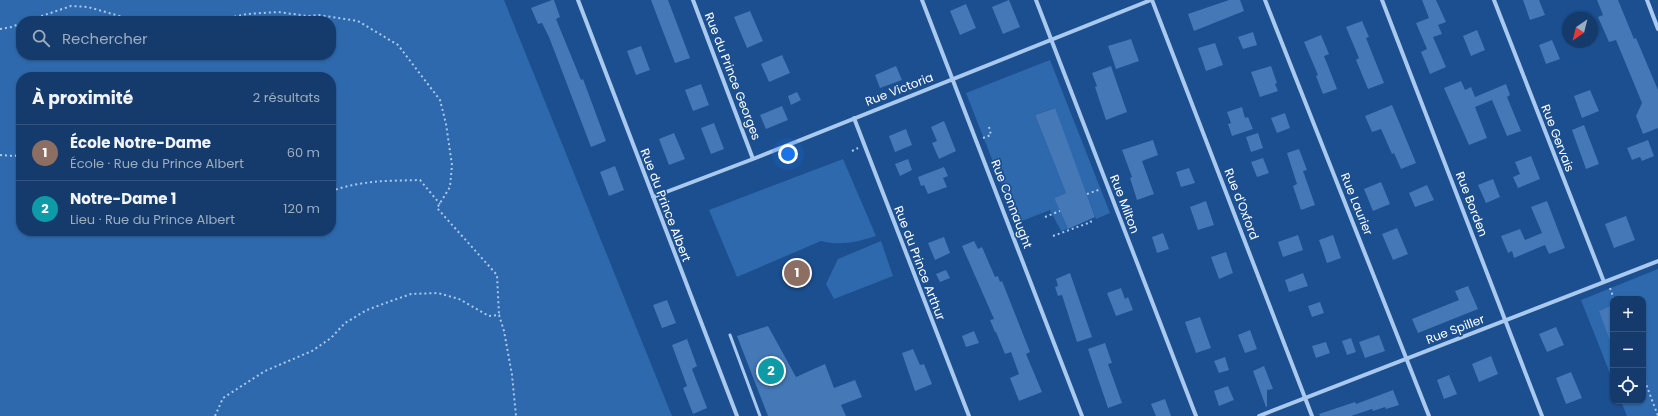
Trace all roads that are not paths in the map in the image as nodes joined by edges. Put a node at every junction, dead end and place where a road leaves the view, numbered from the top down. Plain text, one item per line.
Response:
1 (578, 0) edge
2 (693, 0) edge
3 (922, 0) edge
4 (1036, 0) edge
5 (1152, 0) edge
6 (1265, 0) edge
7 (1382, 0) edge
8 (1494, 0) edge
9 (1647, 0) edge
10 (1658, 29) edge
11 (1052, 40) junction
12 (953, 79) junction
13 (854, 118) junction
14 (753, 159) junction
15 (653, 197) junction
16 (1658, 261) edge
17 (1606, 282) junction
18 (1505, 320) junction
19 (730, 335) dead end
20 (1406, 358) junction
21 (1306, 398) junction
22 (737, 416) edge
23 (760, 416) edge
24 (968, 416) edge
25 (1082, 416) edge
26 (1196, 416) edge
27 (1259, 416) edge
28 (1312, 416) edge
29 (1429, 416) edge
30 (1542, 416) edge

1 - 15 street, Rue du Prince Albert
2 - 14 street, Rue du Prince Georges
3 - 12 street, Rue Connaught
4 - 11 street, Rue Milton
5 - 11 street, Rue Victoria
5 - 21 street, Rue d'Oxford
6 - 20 street, Rue Laurier
7 - 18 street, Rue Borden
8 - 17 street, Rue Gervais
9 - 10 street
11 - 12 street, Rue Victoria
11 - 26 street, Rue Milton
12 - 13 street, Rue Victoria
12 - 25 street, Rue Connaught
13 - 14 street, Rue Victoria
13 - 24 street, Rue du Prince Arthur
14 - 15 street, Rue Victoria
15 - 22 street, Rue du Prince Albert
16 - 17 street, Rue Spiller
17 - 18 street, Rue Spiller
18 - 20 street, Rue Spiller
18 - 30 street, Rue Borden
19 - 23 lane
20 - 21 street, Rue Spiller
20 - 29 street, Rue Laurier
21 - 27 street, Rue Spiller
21 - 28 street, Rue d'Oxford

